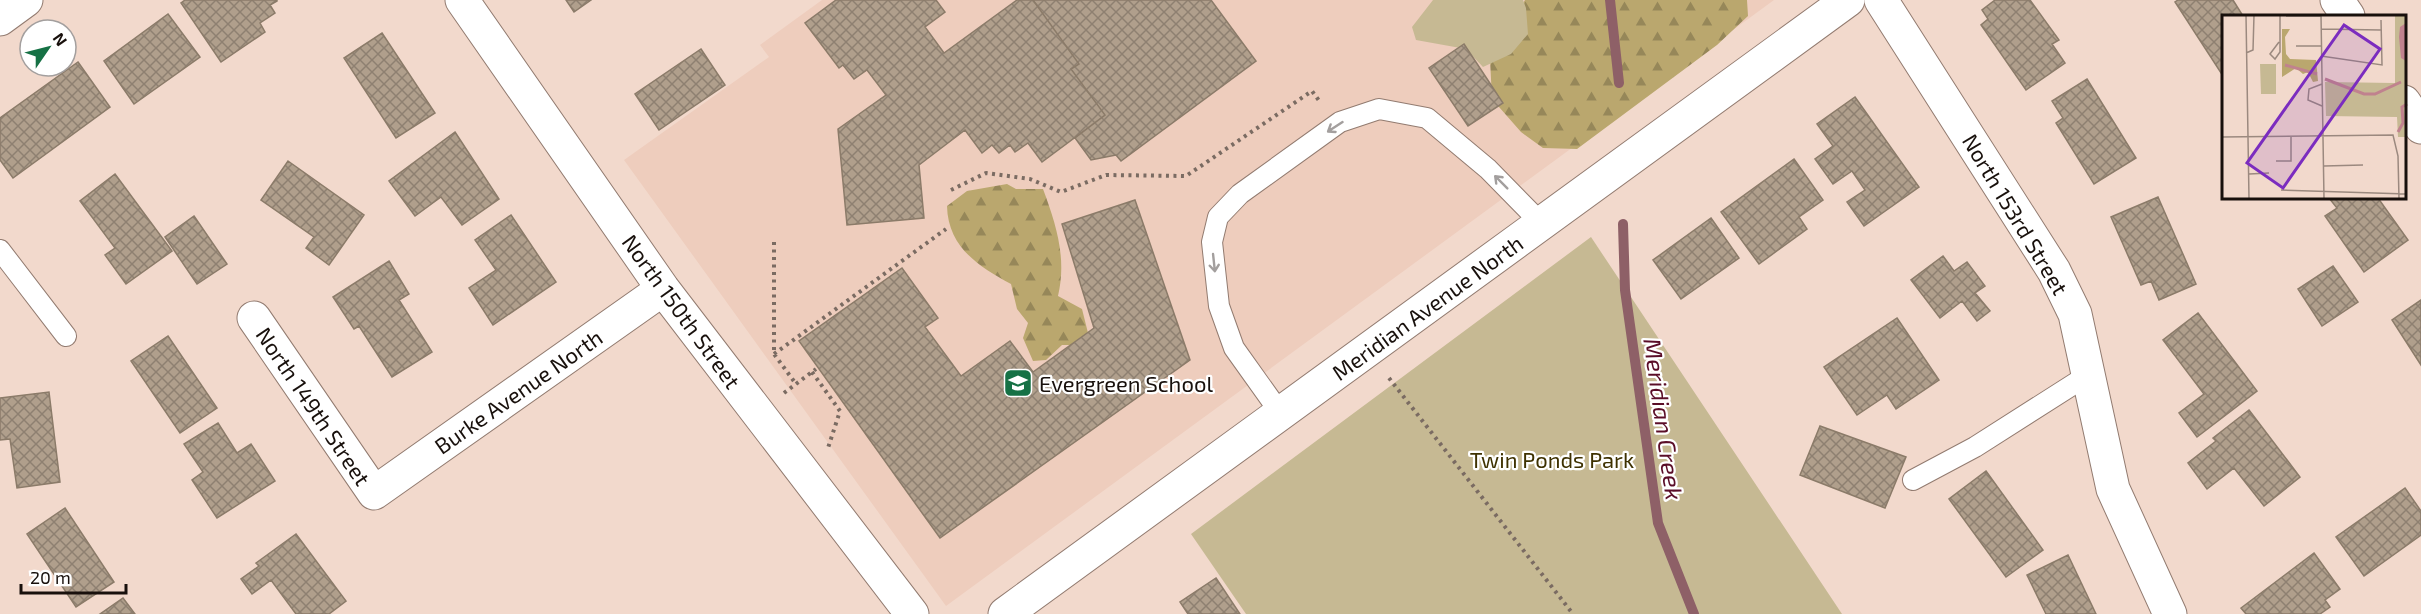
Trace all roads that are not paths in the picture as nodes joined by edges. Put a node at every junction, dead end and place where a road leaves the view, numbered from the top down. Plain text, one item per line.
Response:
1 (26, 0) edge
2 (462, 0) edge
3 (1848, 0) edge
4 (1881, 0) edge
5 (2337, 0) edge
6 (2347, 15) edge
7 (0, 19) edge
8 (1542, 224) junction
9 (0, 250) edge
10 (663, 288) junction
11 (254, 318) dead end
12 (66, 336) dead end
13 (2088, 375) junction
14 (1281, 414) junction
15 (1913, 480) dead end
16 (374, 493) joint
17 (912, 614) edge
18 (1005, 614) edge
19 (2170, 614) edge

1 - 7 street
2 - 10 street, North 150th Street
3 - 8 street, Meridian Avenue North
4 - 13 street, North 153rd Street
5 - 6 street
8 - 14 street, Meridian Avenue North
8 -> 14 lane
9 - 12 lane
10 - 16 street, Burke Avenue North
10 - 17 street, North 150th Street
11 - 16 street, North 149th Street
13 - 15 lane
13 - 19 street, North 153rd Street
14 - 18 street, Meridian Avenue North

